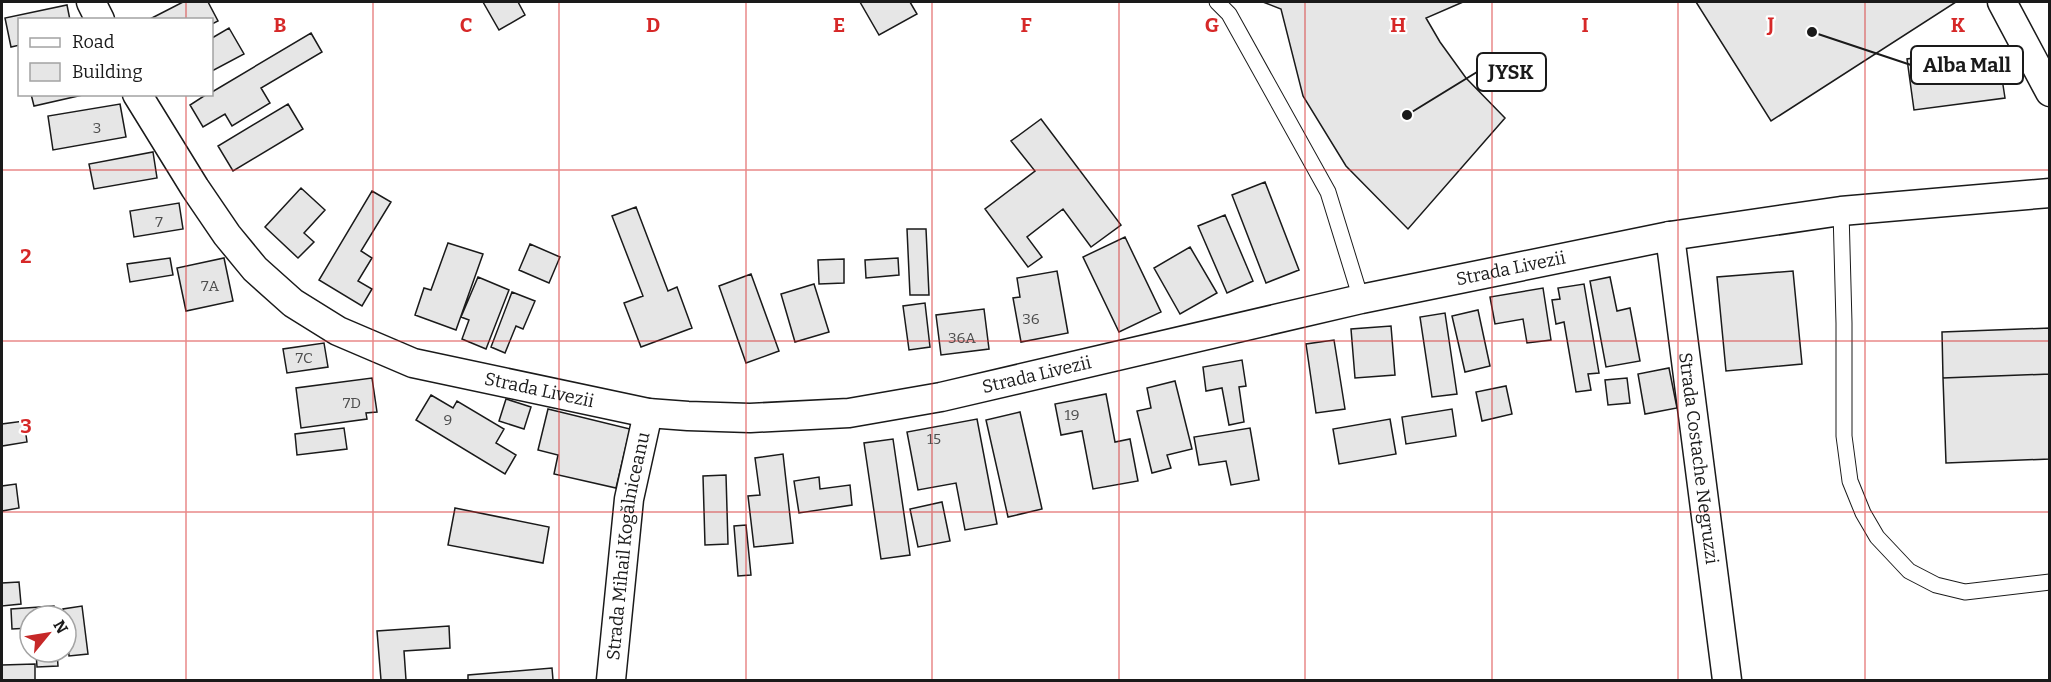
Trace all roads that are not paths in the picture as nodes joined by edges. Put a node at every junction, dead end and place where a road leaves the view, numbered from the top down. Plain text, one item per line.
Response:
1 (91, 2) edge
2 (1217, 2) edge
3 (2002, 2) edge
4 (99, 18) edge
5 (2049, 92) edge
6 (138, 96) edge
7 (2049, 194) edge
8 (1841, 211) junction
9 (1670, 236) junction
10 (1361, 298) junction
11 (648, 413) junction
12 (2049, 582) edge
13 (611, 681) edge
14 (1727, 681) edge

1 - 4 street
2 - 10 lane
3 - 5 street
6 - 11 street, Strada Livezii
7 - 8 street, Strada Livezii
8 - 9 street, Strada Livezii
8 - 12 lane
9 - 10 street, Strada Livezii
9 - 14 street, Strada Costache Negruzzi
10 - 11 street, Strada Livezii
11 - 13 street, Strada Mihail Kogălniceanu

